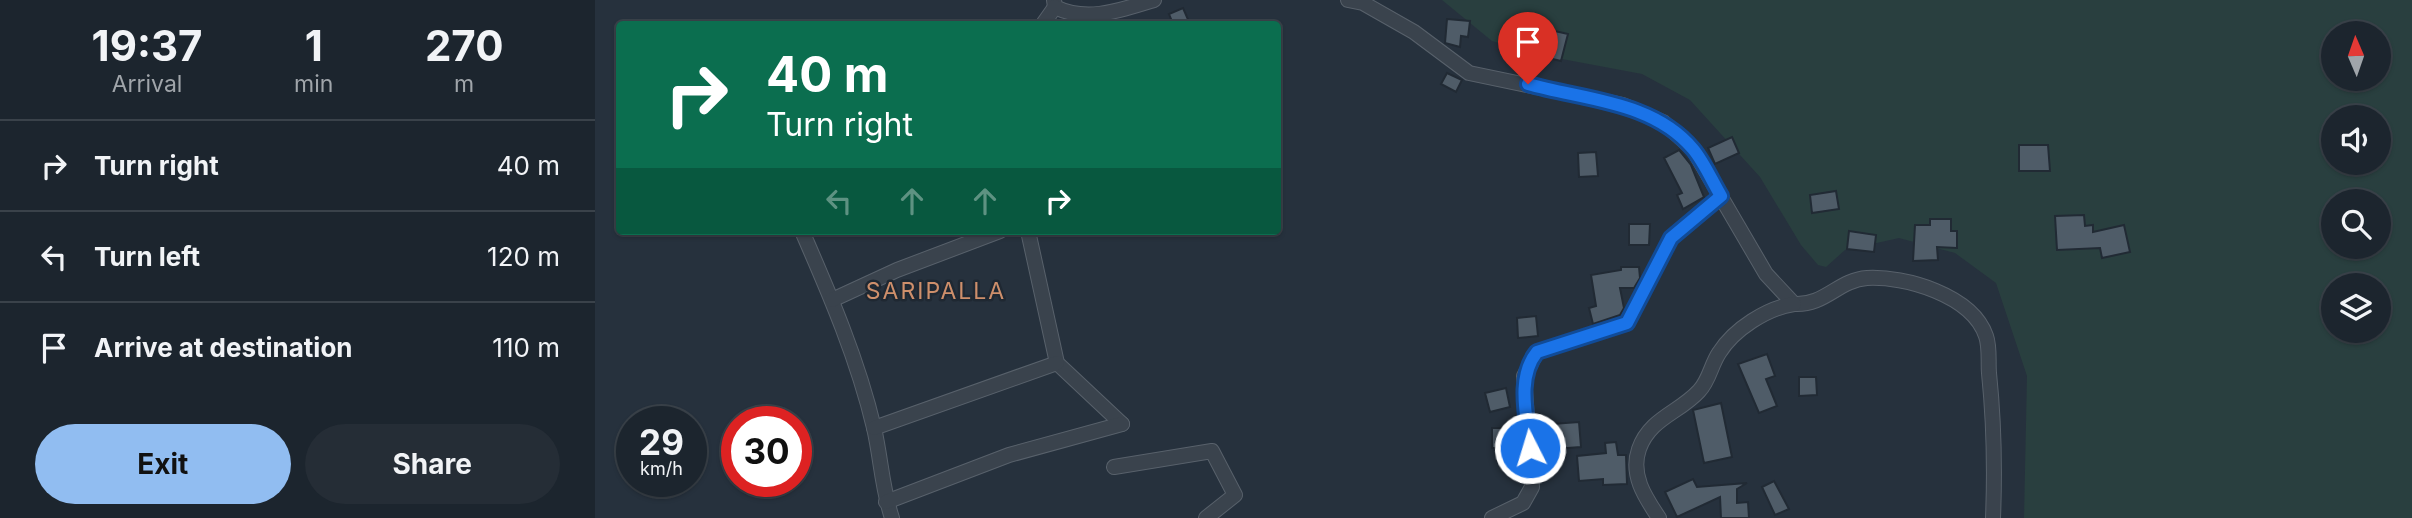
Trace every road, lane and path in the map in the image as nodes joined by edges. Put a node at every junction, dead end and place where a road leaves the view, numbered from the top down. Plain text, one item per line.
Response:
1 (1154, 0) edge
2 (1347, 0) edge
3 (1055, 3) edge
4 (1045, 21) edge
5 (1721, 196) junction
6 (804, 235) edge
7 (989, 235) edge
8 (1029, 235) edge
9 (832, 300) junction
10 (1794, 304) junction
11 (1057, 363) junction
12 (874, 428) junction
13 (1114, 467) dead end
14 (887, 502) junction
15 (892, 518) edge
16 (1206, 518) edge
17 (1492, 518) edge
18 (1659, 518) edge
19 (1993, 518) edge

1 - 3 street
2 - 5 street
3 - 4 street
5 - 10 street
5 - 17 street
6 - 9 street
7 - 9 street
8 - 11 street
9 - 12 street
10 - 18 street
10 - 19 street
11 - 12 street
11 - 14 street
12 - 14 street
13 - 16 street
14 - 15 street

